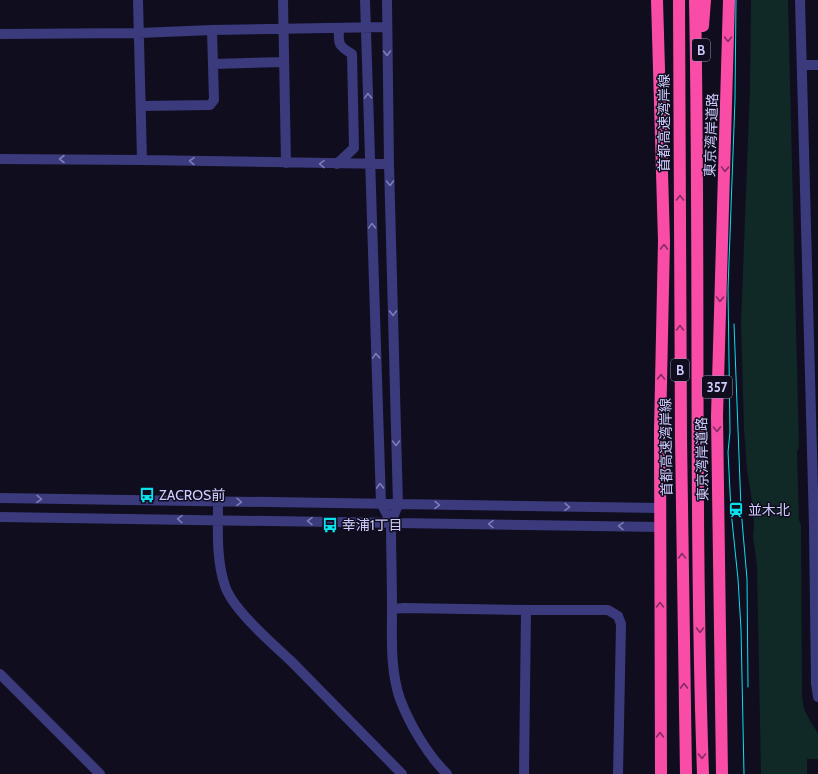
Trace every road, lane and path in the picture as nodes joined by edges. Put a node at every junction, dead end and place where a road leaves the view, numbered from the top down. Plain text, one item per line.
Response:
1 (138, 0) edge
2 (283, 0) edge
3 (365, 0) edge
4 (387, 0) edge
5 (657, 0) edge
6 (679, 0) edge
7 (695, 0) edge
8 (705, 0) edge
9 (729, 0) edge
10 (800, 0) edge
11 (387, 27) junction
12 (366, 28) junction
13 (284, 29) junction
14 (338, 29) junction
15 (212, 30) junction
16 (139, 33) junction
17 (0, 34) edge
18 (284, 62) junction
19 (213, 64) junction
20 (802, 65) junction
21 (818, 65) edge
22 (697, 101) junction
23 (141, 106) junction
24 (0, 159) edge
25 (142, 160) junction
26 (286, 164) junction
27 (337, 164) junction
28 (389, 164) junction
29 (370, 165) junction
30 (0, 498) edge
31 (218, 502) junction
32 (381, 503) junction
33 (398, 504) junction
34 (660, 508) junction
35 (0, 517) edge
36 (816, 518) edge
37 (218, 520) junction
38 (391, 522) junction
39 (660, 527) junction
40 (392, 610) junction
41 (526, 610) junction
42 (0, 674) edge
43 (818, 697) edge
44 (100, 774) edge
45 (402, 774) edge
46 (446, 774) edge
47 (524, 774) edge
48 (618, 774) edge
49 (661, 774) edge
50 (686, 774) edge
51 (703, 774) edge
52 (722, 774) edge

1 - 16 street
2 - 13 street
3 - 12 street
4 - 11 street
34 -> 5 highway
50 -> 6 highway, 首都高速湾岸線 / B
7 - 22 highway
8 - 22 highway, B
9 -> 52 highway, 東京湾岸道路 / 357
10 - 20 street
11 - 12 street
11 -> 28 street
12 - 14 street
29 -> 12 street
13 - 14 street
13 - 15 street
13 - 18 street
14 - 27 street
15 - 16 street
15 - 19 street
16 - 17 street
16 - 23 street
18 - 19 street
18 - 26 street
19 - 23 street
20 - 21 street
20 - 36 street
22 -> 51 highway, B
23 - 25 street
25 -> 24 street
26 -> 25 street
27 -> 26 street
27 - 29 street
28 - 29 street
28 -> 33 street
32 -> 29 street
30 -> 31 street
31 -> 32 street
31 - 37 street
32 - 33 street
32 - 38 street
33 -> 34 street
33 - 38 street
34 - 39 highway
37 -> 35 street
36 - 43 street
38 -> 37 street
37 - 45 street
39 -> 38 street
38 - 40 street
49 -> 39 highway
40 - 41 street
40 - 46 street
41 - 47 street
41 - 48 street
42 - 44 street

